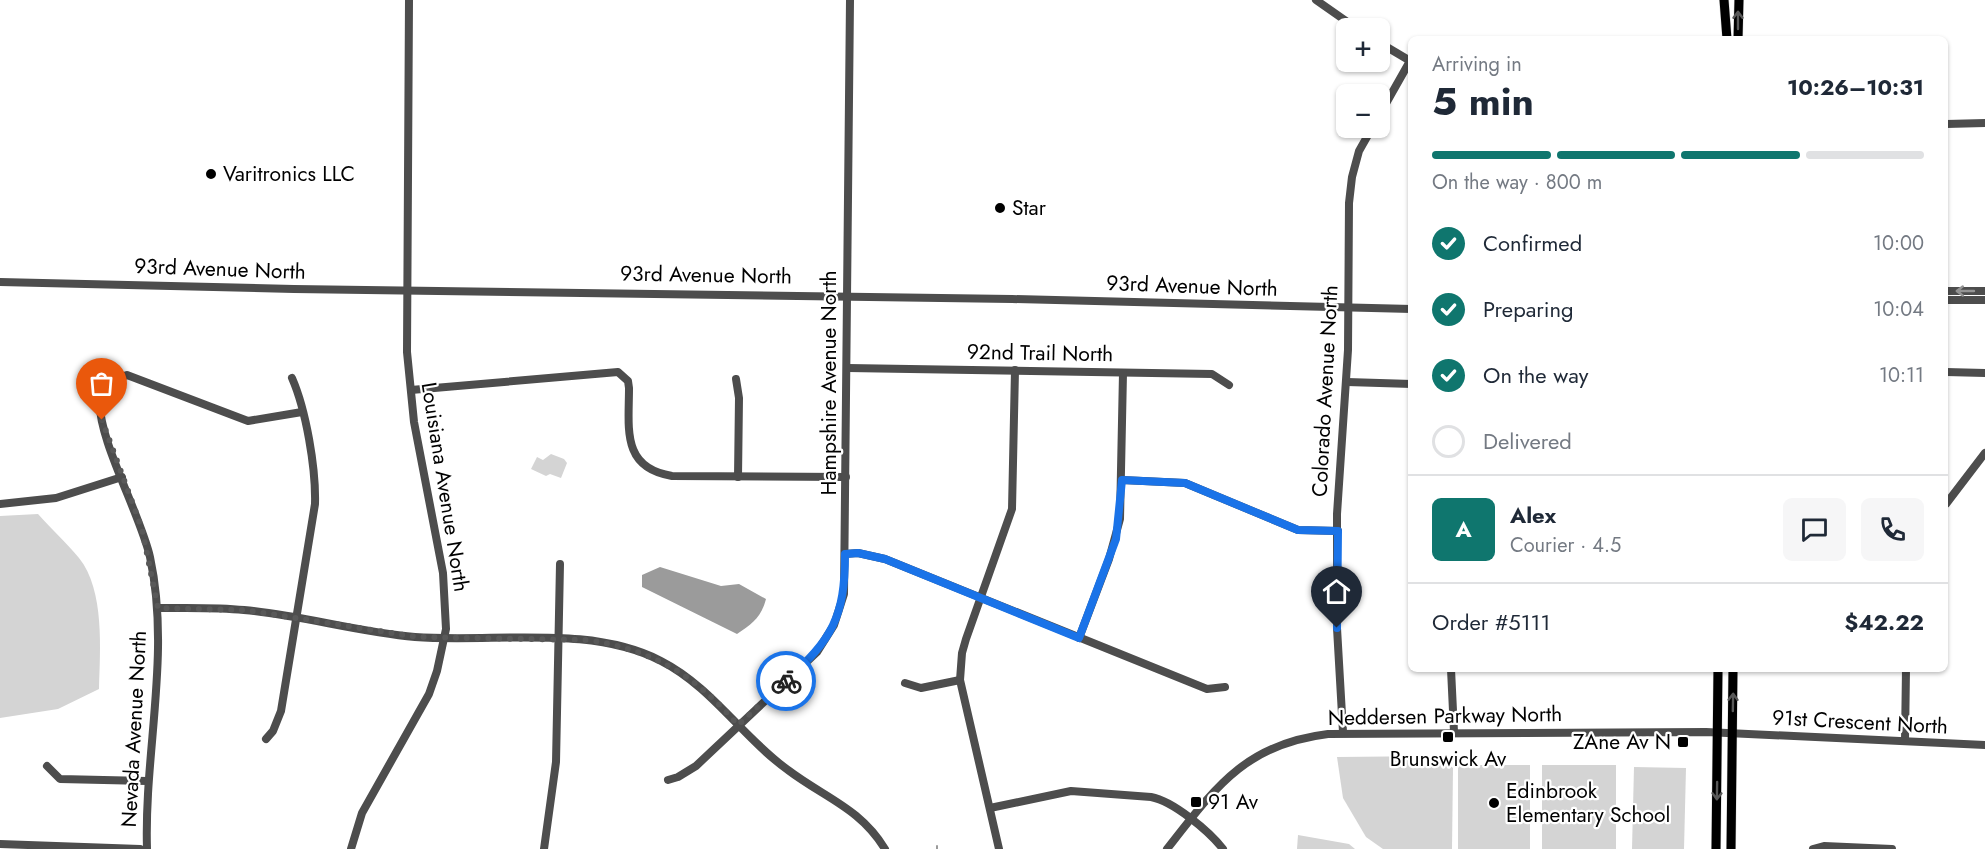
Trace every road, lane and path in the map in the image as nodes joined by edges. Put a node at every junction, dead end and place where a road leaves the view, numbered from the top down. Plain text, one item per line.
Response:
1 (409, 0) edge
2 (850, 0) edge
3 (1316, 0) edge
4 (1722, 0) edge
5 (1738, 0) edge
6 (1342, 18) edge
7 (1721, 36) edge
8 (1727, 36) edge
9 (1738, 36) edge
10 (1390, 49) edge
11 (1408, 59) edge
12 (1408, 66) edge
13 (1390, 97) edge
14 (1985, 123) edge
15 (1948, 124) edge
16 (1366, 138) edge
17 (0, 282) edge
18 (407, 290) junction
19 (1948, 291) edge
20 (1985, 291) edge
21 (848, 297) junction
22 (1948, 300) edge
23 (1985, 300) edge
24 (1349, 309) junction
25 (1408, 309) edge
26 (848, 368) junction
27 (1015, 370) junction
28 (1948, 372) edge
29 (1123, 373) junction
30 (1985, 373) edge
31 (292, 378) dead end
32 (736, 379) dead end
33 (1347, 382) junction
34 (1408, 384) edge
35 (1229, 385) dead end
36 (411, 390) junction
37 (302, 412) junction
38 (1985, 453) edge
39 (122, 477) junction
40 (738, 477) junction
41 (846, 477) junction
42 (1122, 480) junction
43 (1948, 501) edge
44 (0, 504) edge
45 (1338, 531) junction
46 (845, 554) junction
47 (560, 564) dead end
48 (981, 598) junction
49 (158, 608) junction
50 (295, 618) junction
51 (445, 638) junction
52 (1079, 638) junction
53 (559, 639) junction
54 (1451, 672) edge
55 (1718, 672) edge
56 (1733, 672) edge
57 (1906, 672) edge
58 (960, 680) junction
59 (905, 683) dead end
60 (1225, 687) dead end
61 (738, 725) junction
62 (1343, 732) junction
63 (1454, 732) junction
64 (1717, 733) junction
65 (1732, 734) junction
66 (266, 739) dead end
67 (1905, 740) junction
68 (1985, 745) edge
69 (47, 766) dead end
70 (668, 780) dead end
71 (147, 781) junction
72 (990, 808) junction
73 (1190, 819) junction
74 (0, 844) edge
75 (140, 849) edge
76 (147, 849) edge
77 (351, 849) edge
78 (544, 849) edge
79 (885, 849) edge
80 (999, 849) edge
81 (1167, 849) edge
82 (1223, 849) edge
83 (1716, 849) edge
84 (1731, 849) edge
85 (1813, 849) edge
86 (1893, 849) edge

1 - 18 street, Louisiana Avenue North
2 - 21 street, Hampshire Avenue North
3 - 6 street
4 - 7 main road
4 - 8 main road
9 -> 5 main road
10 - 11 street
12 - 13 street
14 - 15 street
16 - 24 street, Colorado Avenue North
17 - 18 street, 93rd Avenue North
18 - 21 street, 93rd Avenue North
18 - 36 street, Louisiana Avenue North
20 -> 19 street
21 - 24 street, 93rd Avenue North
21 - 26 street, Hampshire Avenue North
22 - 23 street
24 - 25 street, 93rd Avenue North
24 - 33 street, Colorado Avenue North
26 - 27 street, 92nd Trail North
26 - 41 street, Hampshire Avenue North
27 - 29 street, 92nd Trail North
27 - 48 street
28 - 30 street
29 - 35 street, 92nd Trail North
29 - 42 street
31 - 37 street
32 - 40 street
33 - 34 street
33 - 45 street, Colorado Avenue North
36 - 40 street
36 - 51 street, Louisiana Avenue North
37 - 39 street, Nevada Avenue North
37 - 50 street
38 - 43 street
39 - 44 street
39 - 49 street, Nevada Avenue North
40 - 41 street
41 - 46 street, Hampshire Avenue North
42 - 45 street
42 - 52 street
45 - 62 street, Colorado Avenue North
46 - 48 street
46 - 61 street, Hampshire Avenue North
47 - 53 street
48 - 52 street
48 - 58 street
49 - 50 street
49 - 71 street, Nevada Avenue North
50 - 51 street
50 - 66 street
51 - 53 street
51 - 77 street, Louisiana Avenue North
52 - 60 street
53 - 61 street
53 - 78 street
54 - 63 street
55 - 64 main road
65 -> 56 main road
57 - 67 street
58 - 59 street
58 - 72 street
61 - 70 street, Hampshire Avenue North
61 - 79 street
62 - 63 street, Neddersen Parkway North
62 - 73 street, Neddersen Parkway North
63 - 64 street, Neddersen Parkway North
64 - 65 street, Neddersen Parkway North
64 -> 83 main road
65 - 67 street, 91st Crescent North
65 - 84 main road
67 - 68 street, 91st Crescent North
69 - 71 street
71 - 76 street, Nevada Avenue North
72 - 73 street
72 - 80 street
73 - 81 street, Neddersen Parkway North
73 - 82 street
74 - 75 street
85 - 86 street

